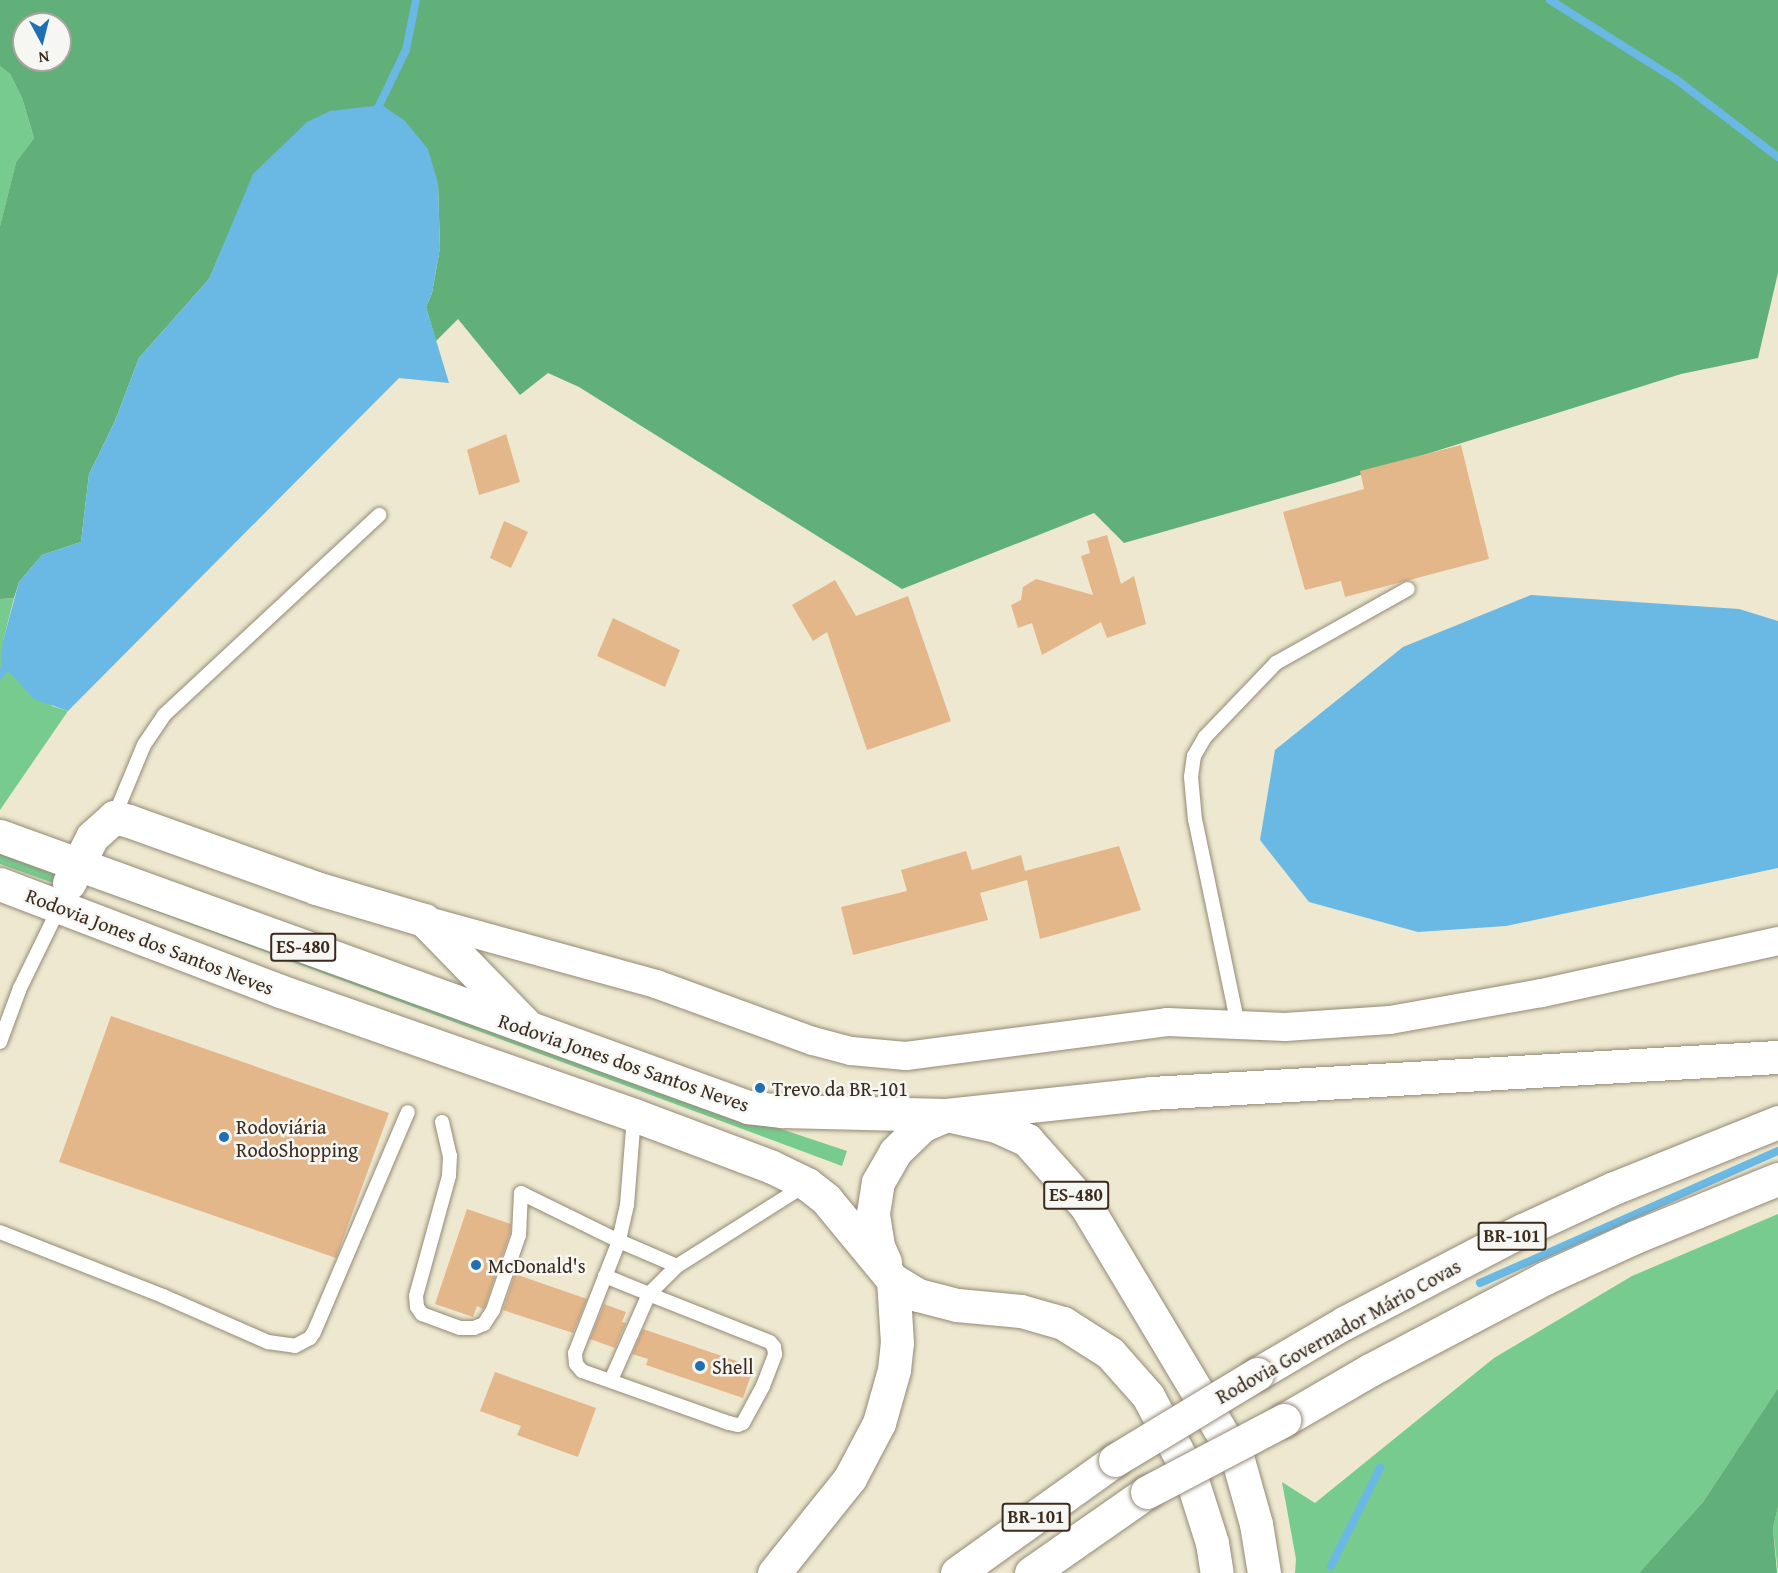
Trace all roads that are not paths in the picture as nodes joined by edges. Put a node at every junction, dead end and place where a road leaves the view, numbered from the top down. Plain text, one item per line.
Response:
1 (379, 515) dead end
2 (1408, 589) dead end
3 (114, 817) junction
4 (0, 836) edge
5 (76, 864) junction
6 (0, 884) edge
7 (60, 906) junction
8 (424, 920) junction
9 (1778, 941) edge
10 (1238, 1025) junction
11 (529, 1029) junction
12 (0, 1042) edge
13 (1778, 1057) edge
14 (408, 1112) dead end
15 (634, 1115) junction
16 (946, 1115) junction
17 (442, 1122) dead end
18 (1778, 1122) edge
19 (1778, 1179) edge
20 (807, 1184) junction
21 (0, 1232) edge
22 (619, 1241) junction
23 (677, 1266) junction
24 (605, 1276) junction
25 (893, 1280) junction
26 (649, 1294) junction
27 (611, 1380) junction
28 (774, 1573) edge
29 (957, 1573) edge
30 (1030, 1573) edge
31 (1216, 1573) edge
32 (1264, 1573) edge

1 - 3 lane
2 - 10 lane
3 - 5 main road
3 - 8 main road
4 - 5 main road, Rodovia Jones dos Santos Neves / ES-480
5 - 7 main road
5 - 11 main road, Rodovia Jones dos Santos Neves / ES-480
6 - 7 main road, Rodovia Jones dos Santos Neves / ES-480
7 - 12 lane
7 - 15 main road, Rodovia Jones dos Santos Neves / ES-480
8 - 10 street
8 - 11 main road
9 - 10 street
11 - 16 main road, Rodovia Jones dos Santos Neves / ES-480
13 - 16 main road
14 - 21 lane
15 - 20 main road, Rodovia Jones dos Santos Neves / ES-480
15 - 22 lane
16 - 25 main road
16 - 32 main road, Rodovia Jones dos Santos Neves / ES-480
17 - 22 lane
18 - 29 main road, Rodovia Governador Mário Covas / BR-101, bridge
19 - 30 main road, BR-101, bridge
20 - 23 lane
20 - 25 main road, Rodovia Jones dos Santos Neves / ES-480
22 - 23 lane
22 - 24 lane
23 - 26 lane
24 - 26 lane
24 - 27 lane
25 - 28 main road
25 - 31 main road, Rodovia Jones dos Santos Neves / ES-480
26 - 27 lane
26 - 27 lane

